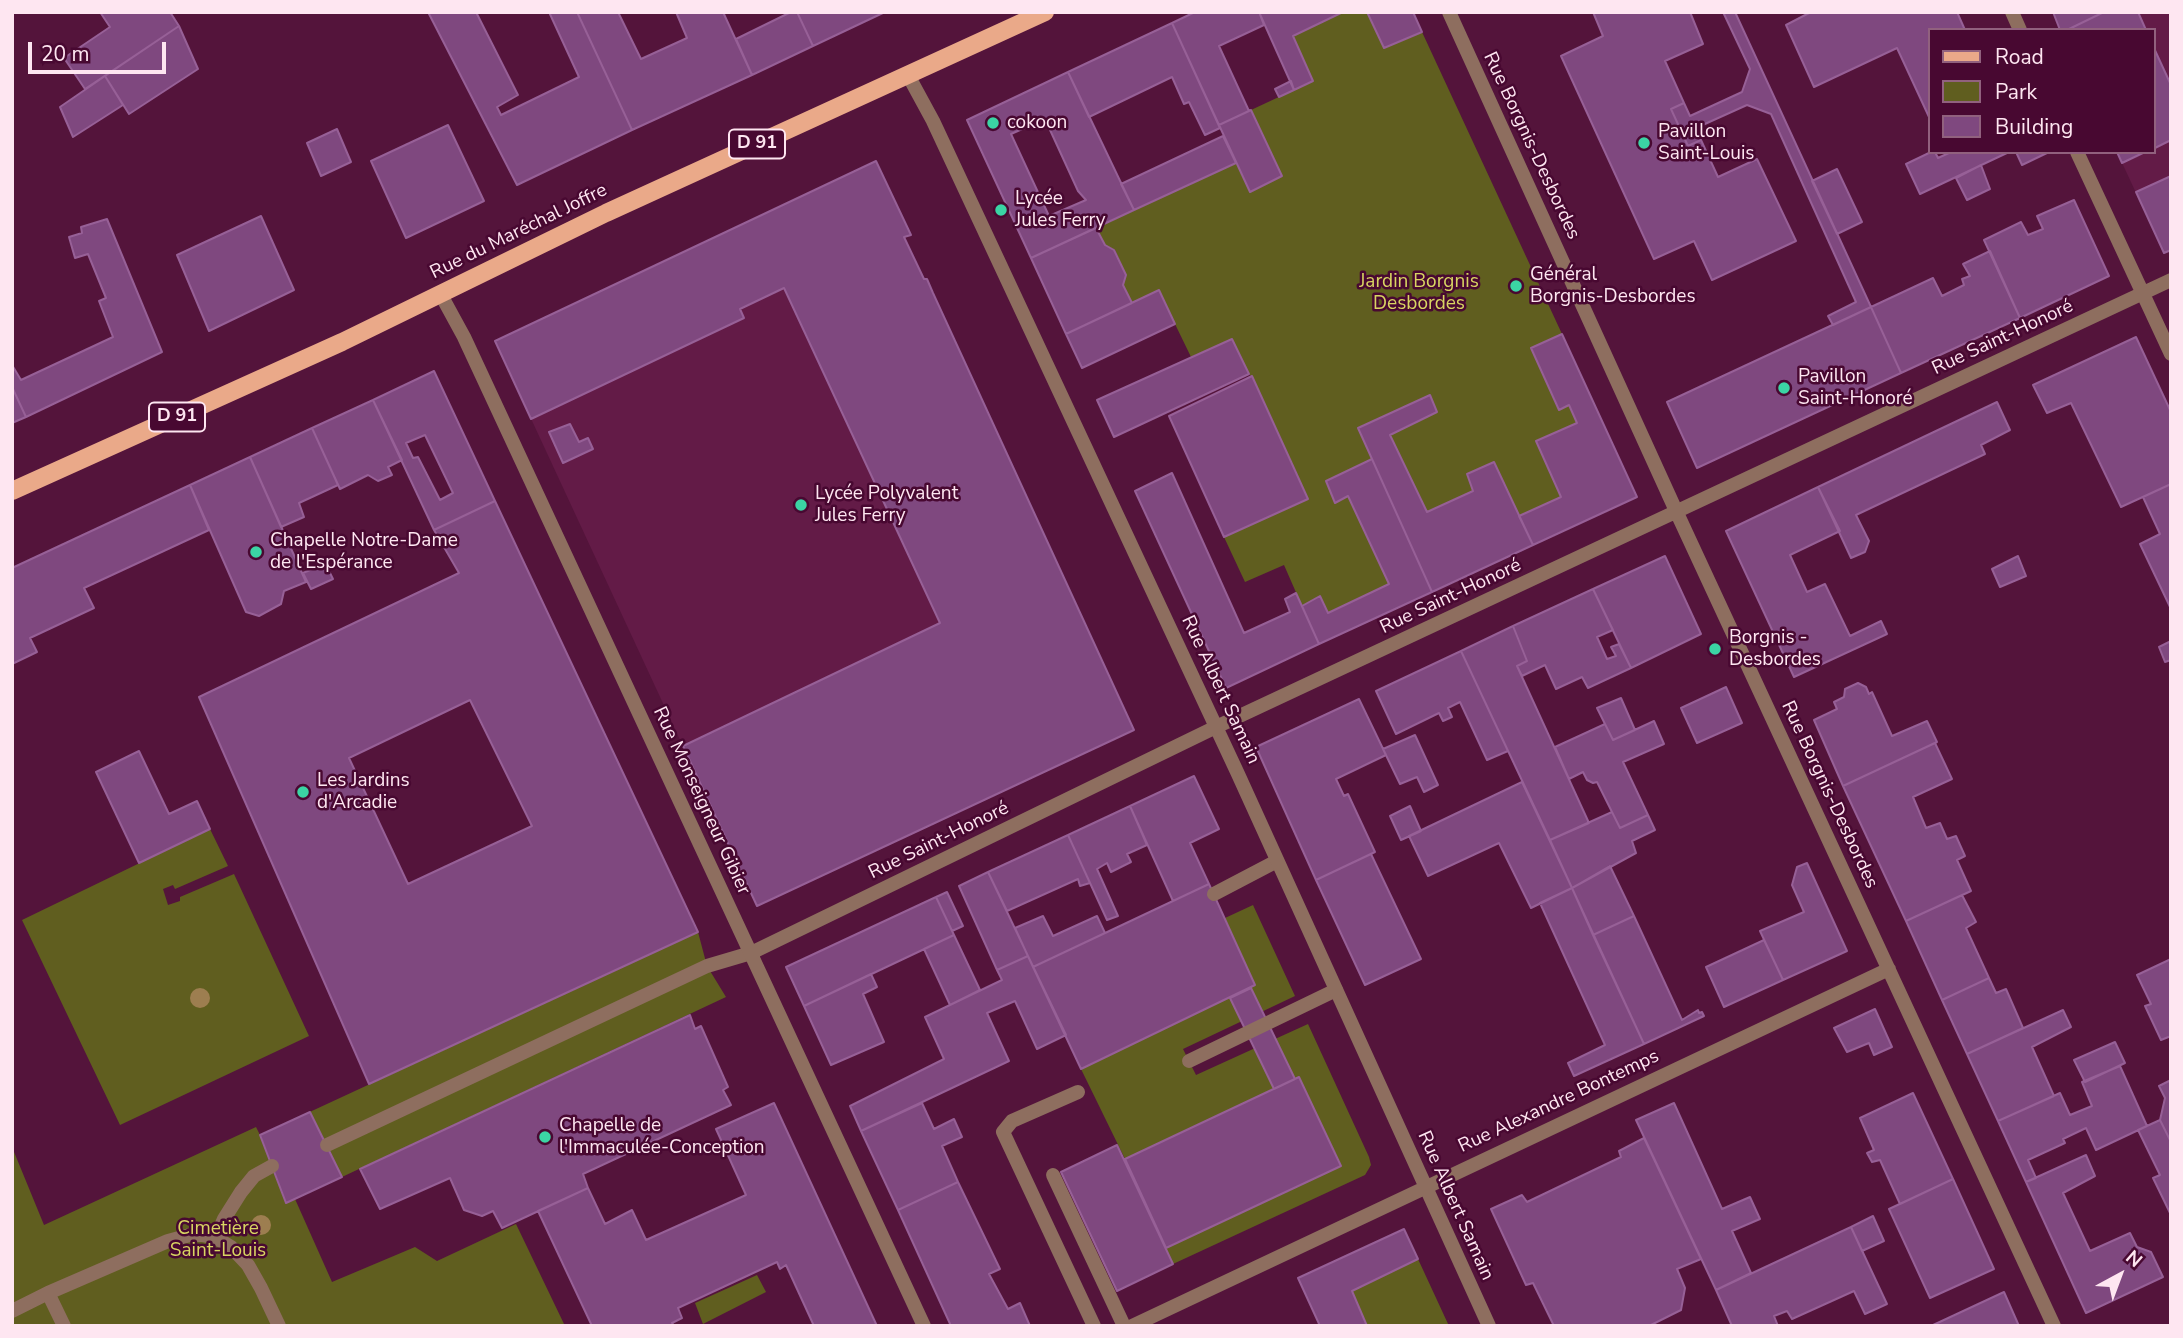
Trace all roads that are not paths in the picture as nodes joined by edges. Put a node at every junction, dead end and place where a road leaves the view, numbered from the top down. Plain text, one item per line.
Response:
1 (1045, 12) edge
2 (1449, 12) edge
3 (2012, 12) edge
4 (2019, 28) edge
5 (908, 75) junction
6 (2078, 154) edge
7 (2171, 280) edge
8 (440, 293) junction
9 (2142, 293) junction
10 (2171, 354) edge
11 (12, 491) edge
12 (1677, 513) junction
13 (1216, 727) junction
14 (1277, 861) junction
15 (1214, 894) dead end
16 (751, 953) junction
17 (1889, 969) junction
18 (1336, 990) junction
19 (1189, 1061) dead end
20 (1078, 1092) dead end
21 (327, 1145) dead end
22 (272, 1166) dead end
23 (1053, 1175) dead end
24 (1425, 1186) junction
25 (216, 1238) junction
26 (48, 1293) junction
27 (12, 1311) edge
28 (64, 1326) edge
29 (279, 1326) edge
30 (924, 1326) edge
31 (1094, 1326) edge
32 (1124, 1326) edge
33 (1132, 1326) edge
34 (1489, 1326) edge
35 (2054, 1326) edge

1 - 5 main road, Rue du Maréchal Joffre / D 91
2 - 12 street, Rue Borgnis-Desbordes
3 - 4 street
5 - 8 main road, Rue du Maréchal Joffre / D 91
5 - 13 street, Rue Albert Samain
6 - 9 street
7 - 9 street, Rue Saint-Honoré
8 - 11 main road, Rue du Maréchal Joffre / D 91
8 - 16 street, Rue Monseigneur Gibier
9 - 10 street
9 - 12 street, Rue Saint-Honoré
12 - 13 street, Rue Saint-Honoré
12 - 17 street, Rue Borgnis-Desbordes
13 - 14 street, Rue Albert Samain
13 - 16 street, Rue Saint-Honoré
14 - 15 street
14 - 18 street, Rue Albert Samain
16 - 21 street, Rue Saint-Honoré
16 - 30 street, Rue Monseigneur Gibier
17 - 24 street, Rue Alexandre Bontemps
17 - 35 street, Rue Borgnis-Desbordes
18 - 19 street
18 - 24 street, Rue Albert Samain
20 - 31 street
22 - 25 street
23 - 32 street
24 - 33 street, Rue Alexandre Bontemps
24 - 34 street, Rue Albert Samain
25 - 26 street
25 - 29 street
26 - 27 street
26 - 28 street

